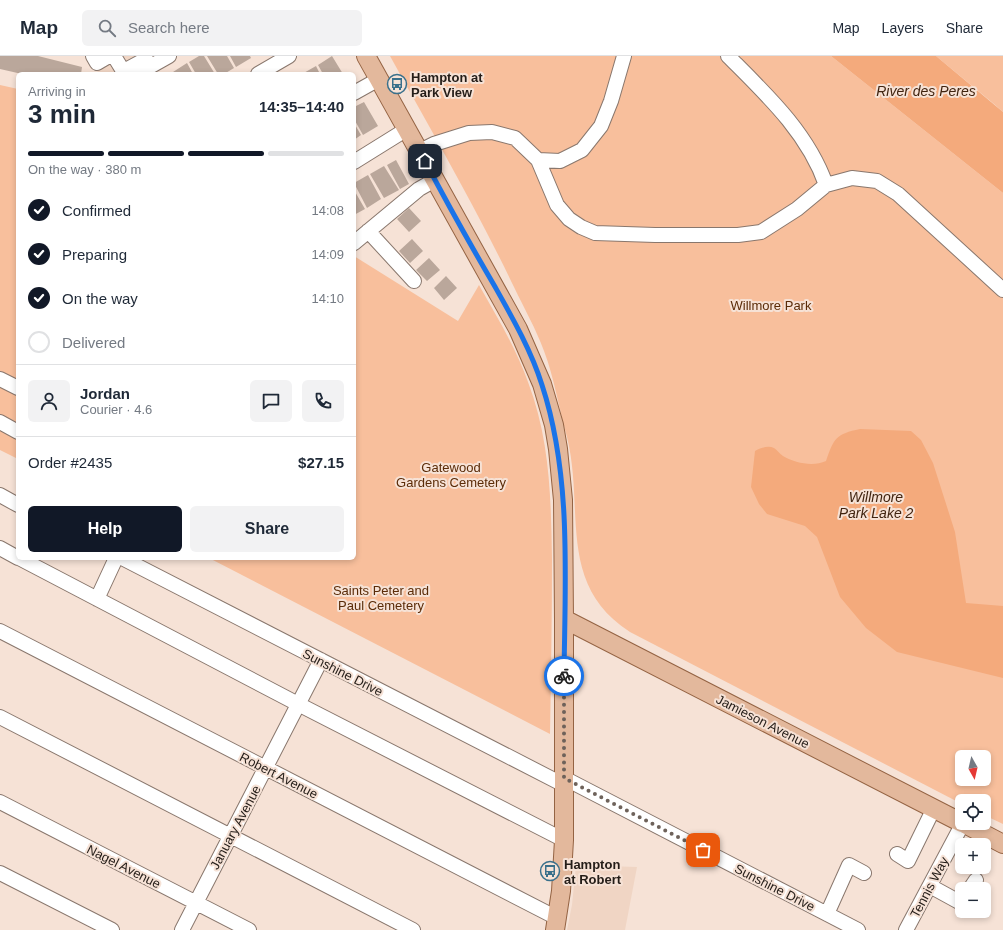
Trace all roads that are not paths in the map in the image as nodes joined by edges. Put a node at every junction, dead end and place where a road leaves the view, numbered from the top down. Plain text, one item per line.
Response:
1 (93, 56) edge
2 (109, 56) edge
3 (114, 56) edge
4 (151, 56) edge
5 (169, 56) edge
6 (289, 56) edge
7 (366, 56) edge
8 (624, 56) edge
9 (728, 56) edge
10 (128, 72) edge
11 (130, 72) edge
12 (131, 72) edge
13 (261, 72) edge
14 (379, 79) junction
15 (356, 92) edge
16 (407, 129) junction
17 (420, 151) junction
18 (538, 160) junction
19 (356, 161) edge
20 (435, 180) junction
21 (826, 185) junction
22 (368, 231) junction
23 (356, 241) edge
24 (414, 281) dead end
25 (1003, 290) edge
26 (0, 379) edge
27 (16, 387) edge
28 (0, 422) edge
29 (16, 431) edge
30 (0, 495) edge
31 (16, 503) edge
32 (0, 548) edge
33 (16, 557) edge
34 (22, 560) edge
35 (115, 560) edge
36 (126, 560) edge
37 (97, 599) junction
38 (564, 619) junction
39 (0, 631) edge
40 (321, 660) junction
41 (298, 704) junction
42 (0, 717) edge
43 (266, 768) junction
44 (564, 781) junction
45 (0, 802) edge
46 (934, 808) junction
47 (955, 819) edge
48 (959, 830) edge
49 (976, 830) edge
50 (230, 835) junction
51 (564, 840) junction
52 (1003, 844) edge
53 (897, 854) dead end
54 (0, 873) edge
55 (864, 873) dead end
56 (930, 886) junction
57 (955, 900) edge
58 (195, 902) junction
59 (826, 914) junction
60 (556, 924) edge
61 (112, 930) edge
62 (182, 930) edge
63 (248, 930) edge
64 (413, 930) edge
65 (858, 930) edge
66 (906, 930) edge

1 - 2 street
3 - 10 street
4 - 11 street
5 - 12 street
6 - 13 street
7 - 14 main road
8 - 18 street
9 - 21 street
14 - 15 street
14 - 16 main road
16 - 17 main road
16 - 19 street
17 - 18 street
17 - 20 main road
18 - 21 street
20 - 22 street
20 - 38 main road
21 - 25 street
22 - 23 street
22 - 24 street
26 - 27 street
28 - 29 street
30 - 31 street
32 - 33 street
34 - 37 street
35 - 37 street
36 - 40 street, Sunshine Drive
37 - 41 street
38 - 44 main road
38 - 46 main road, Jamieson Avenue
39 - 43 street, Robert Avenue
40 - 41 street, January Avenue
40 - 44 street, Sunshine Drive
41 - 43 street, January Avenue
41 - 51 street
42 - 50 street
43 - 50 street, January Avenue
43 - 60 street, Robert Avenue
44 - 51 main road
44 - 59 street, Sunshine Drive
45 - 58 street, Nagel Avenue
46 - 47 main road, Jamieson Avenue
46 - 53 street
48 - 56 street, Tennis Way
49 - 52 main road, Jamieson Avenue
50 - 58 street, January Avenue
50 - 64 street
51 - 60 main road
54 - 61 street
55 - 59 street
56 - 57 street
56 - 66 street, Tennis Way
58 - 62 street, January Avenue
58 - 63 street, Nagel Avenue
59 - 65 street, Sunshine Drive

